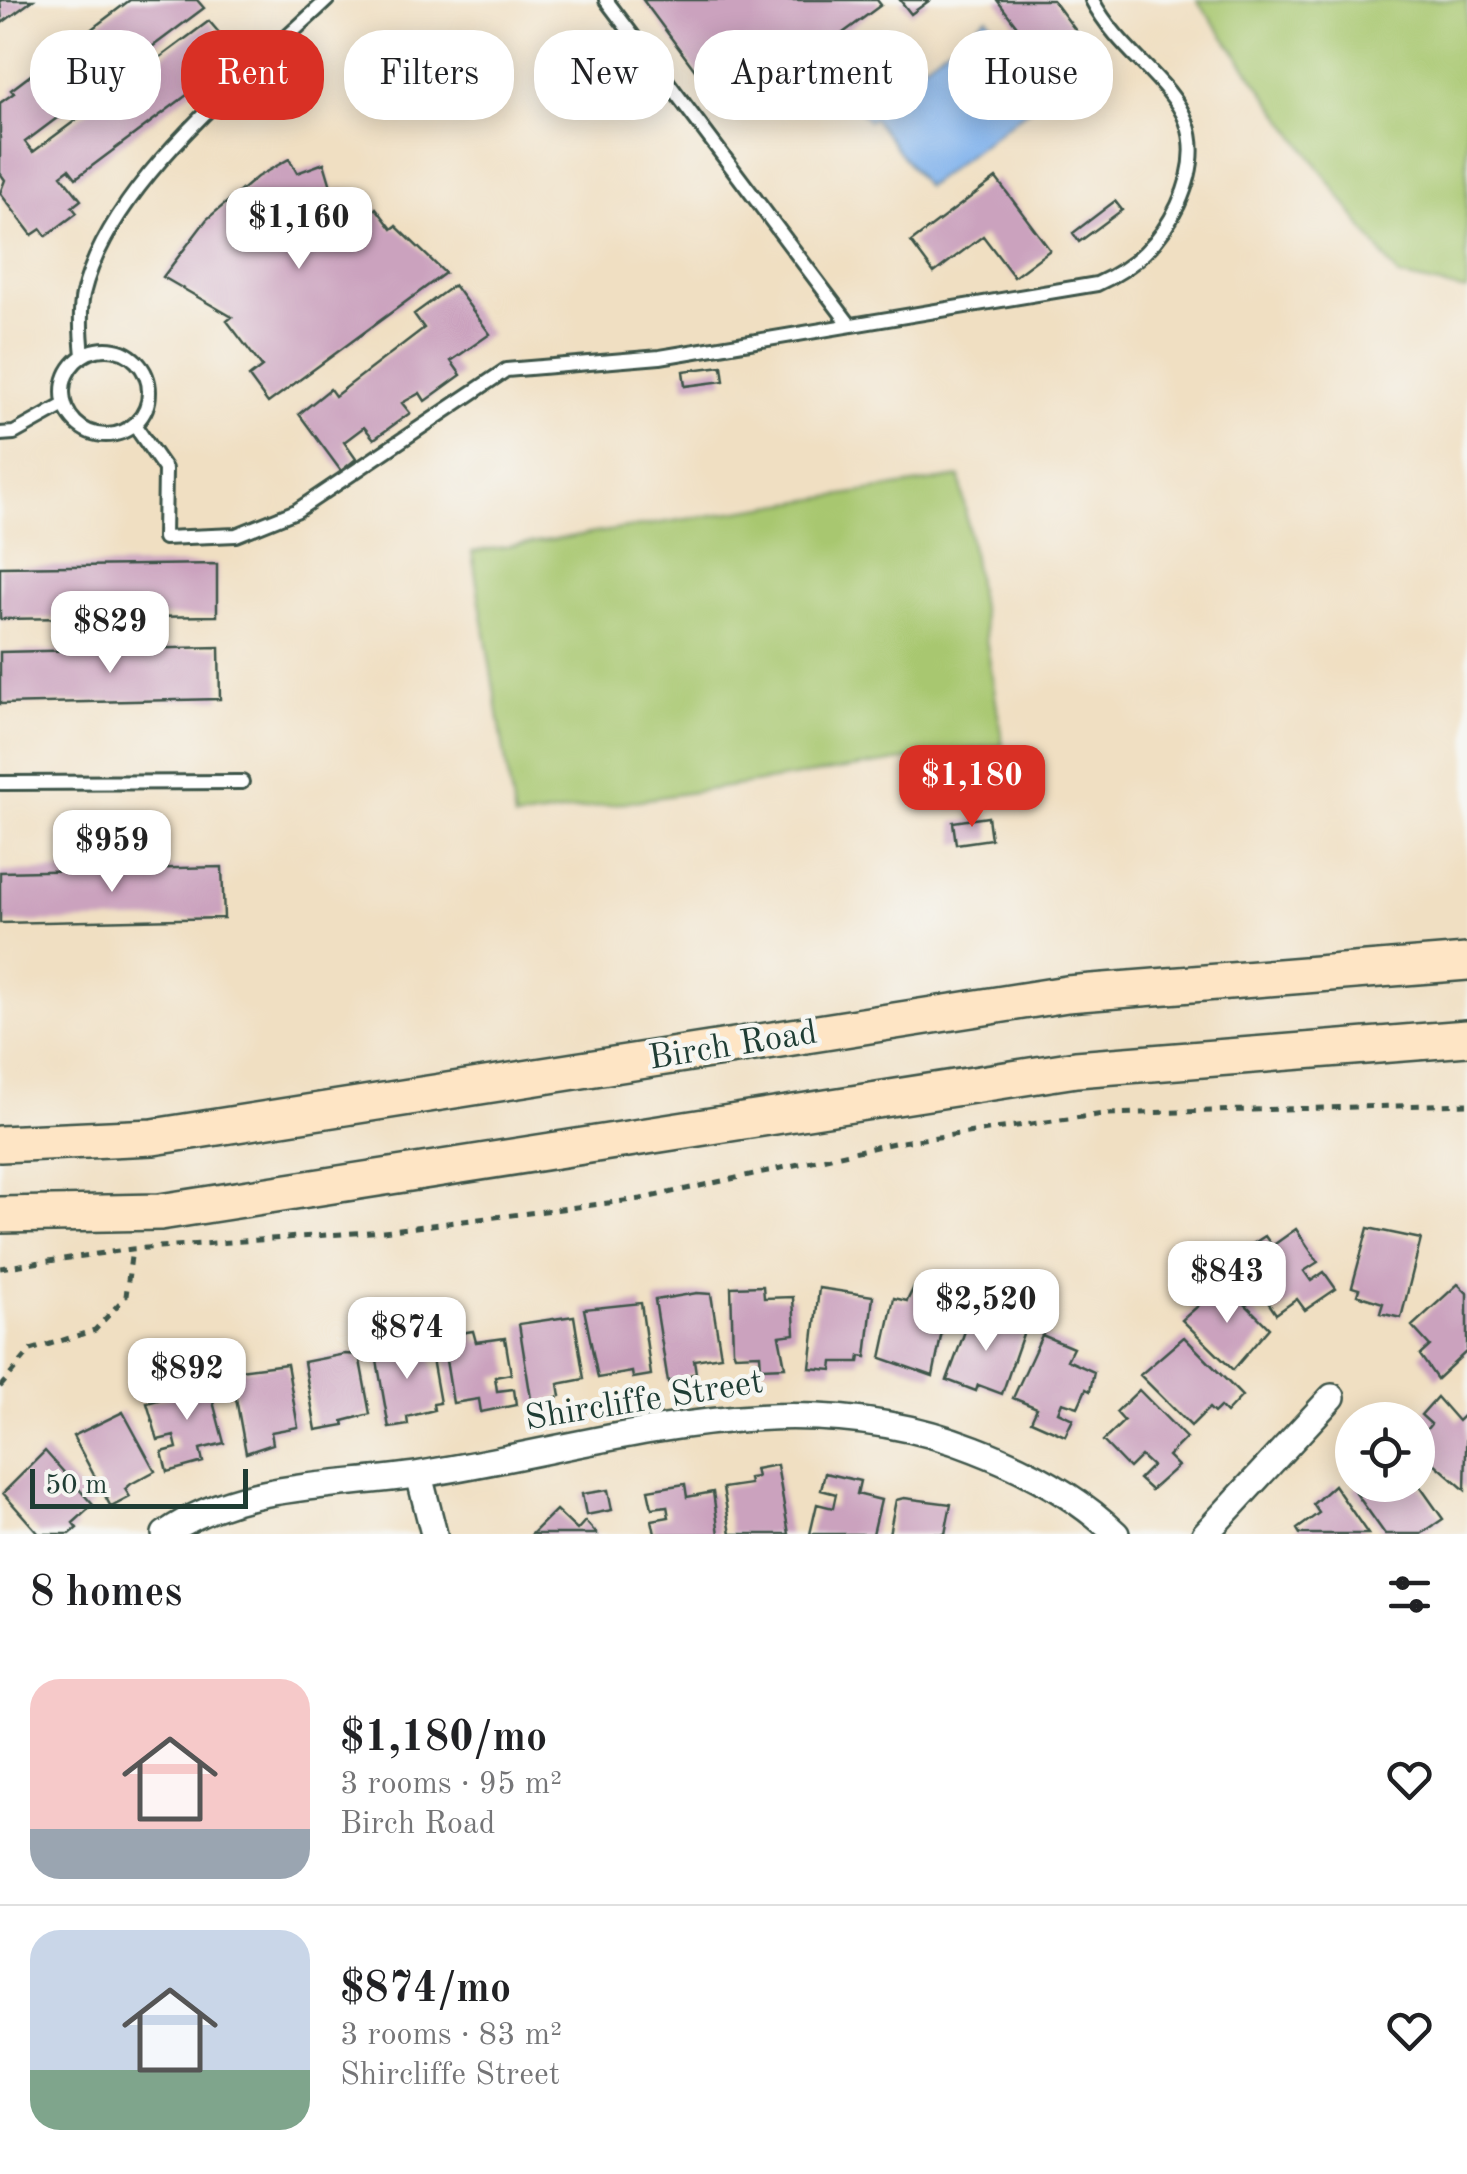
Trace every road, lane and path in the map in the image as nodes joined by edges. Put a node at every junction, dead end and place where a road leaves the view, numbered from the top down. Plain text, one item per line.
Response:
1 (327, 0) edge
2 (606, 0) edge
3 (1092, 0) edge
4 (850, 324) junction
5 (83, 356) junction
6 (64, 405) junction
7 (134, 426) junction
8 (0, 434) edge
9 (242, 782) dead end
10 (0, 783) edge
11 (1467, 962) edge
12 (1467, 1038) edge
13 (1467, 1104) edge
14 (0, 1144) edge
15 (0, 1215) edge
16 (132, 1249) junction
17 (0, 1268) edge
18 (0, 1388) edge
19 (1332, 1397) dead end
20 (419, 1474) junction
21 (165, 1534) edge
22 (434, 1534) edge
23 (1116, 1534) edge
24 (1205, 1534) edge

1 - 5 lane
2 - 4 lane
3 - 4 lane
4 - 7 lane
5 - 6 lane
5 - 7 lane
6 - 7 lane
6 - 8 lane
9 - 10 lane
11 - 14 main road, Birch Road
12 - 15 main road
13 - 16 path
16 - 17 path
16 - 18 path
19 - 24 street
20 - 21 street, Shircliffe Street
20 - 22 street
20 - 23 street, Shircliffe Street

